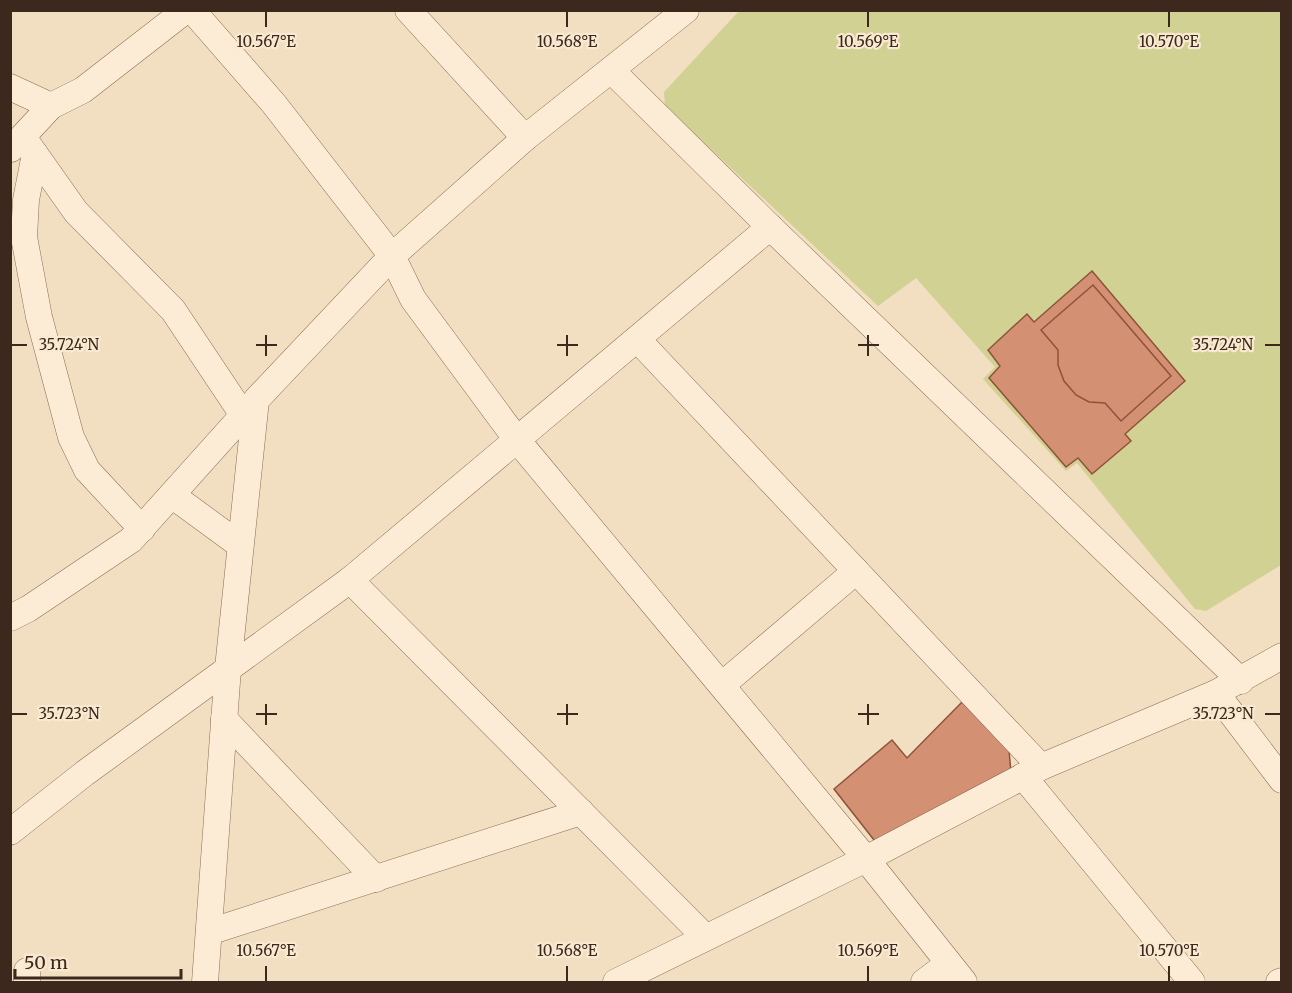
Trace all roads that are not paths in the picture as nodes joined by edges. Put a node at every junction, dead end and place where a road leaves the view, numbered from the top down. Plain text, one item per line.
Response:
1 (186, 10) edge
2 (192, 10) edge
3 (408, 10) edge
4 (686, 10) edge
5 (612, 70) junction
6 (10, 87) edge
7 (51, 106) junction
8 (525, 138) junction
9 (23, 147) edge
10 (770, 227) junction
11 (392, 256) junction
12 (638, 340) junction
13 (250, 407) junction
14 (517, 440) junction
15 (173, 496) junction
16 (142, 529) junction
17 (240, 545) junction
18 (856, 571) junction
19 (350, 580) junction
20 (10, 618) edge
21 (1281, 656) edge
22 (228, 668) junction
23 (1241, 681) junction
24 (722, 685) junction
25 (1216, 693) junction
26 (224, 719) junction
27 (1032, 771) junction
28 (1281, 780) edge
29 (581, 812) junction
30 (10, 832) edge
31 (866, 859) junction
32 (376, 879) junction
33 (209, 932) junction
34 (705, 937) junction
35 (956, 973) edge
36 (205, 982) edge
37 (616, 982) edge
38 (924, 982) edge
39 (1192, 982) edge

1 - 7 street
2 - 11 street
3 - 8 street
4 - 5 street
5 - 8 street
5 - 10 street
6 - 7 street
7 - 9 street
8 - 11 street
9 - 13 street
9 - 16 street
10 - 12 street
10 - 23 street
11 - 13 street
11 - 14 street
12 - 14 street
12 - 18 street
13 - 15 street
13 - 17 street
14 - 19 street
14 - 24 street
15 - 16 street
15 - 17 street
16 - 20 street
17 - 22 street
18 - 24 street
18 - 27 street
19 - 22 street
19 - 29 street
21 - 23 street
22 - 26 street
22 - 30 street
23 - 25 street
24 - 31 street
25 - 27 street
25 - 28 street
26 - 32 street
26 - 33 street
27 - 31 street
27 - 39 street
29 - 32 street
29 - 34 street
31 - 34 street
31 - 35 street
32 - 33 street
33 - 36 street
34 - 37 street
35 - 38 street

